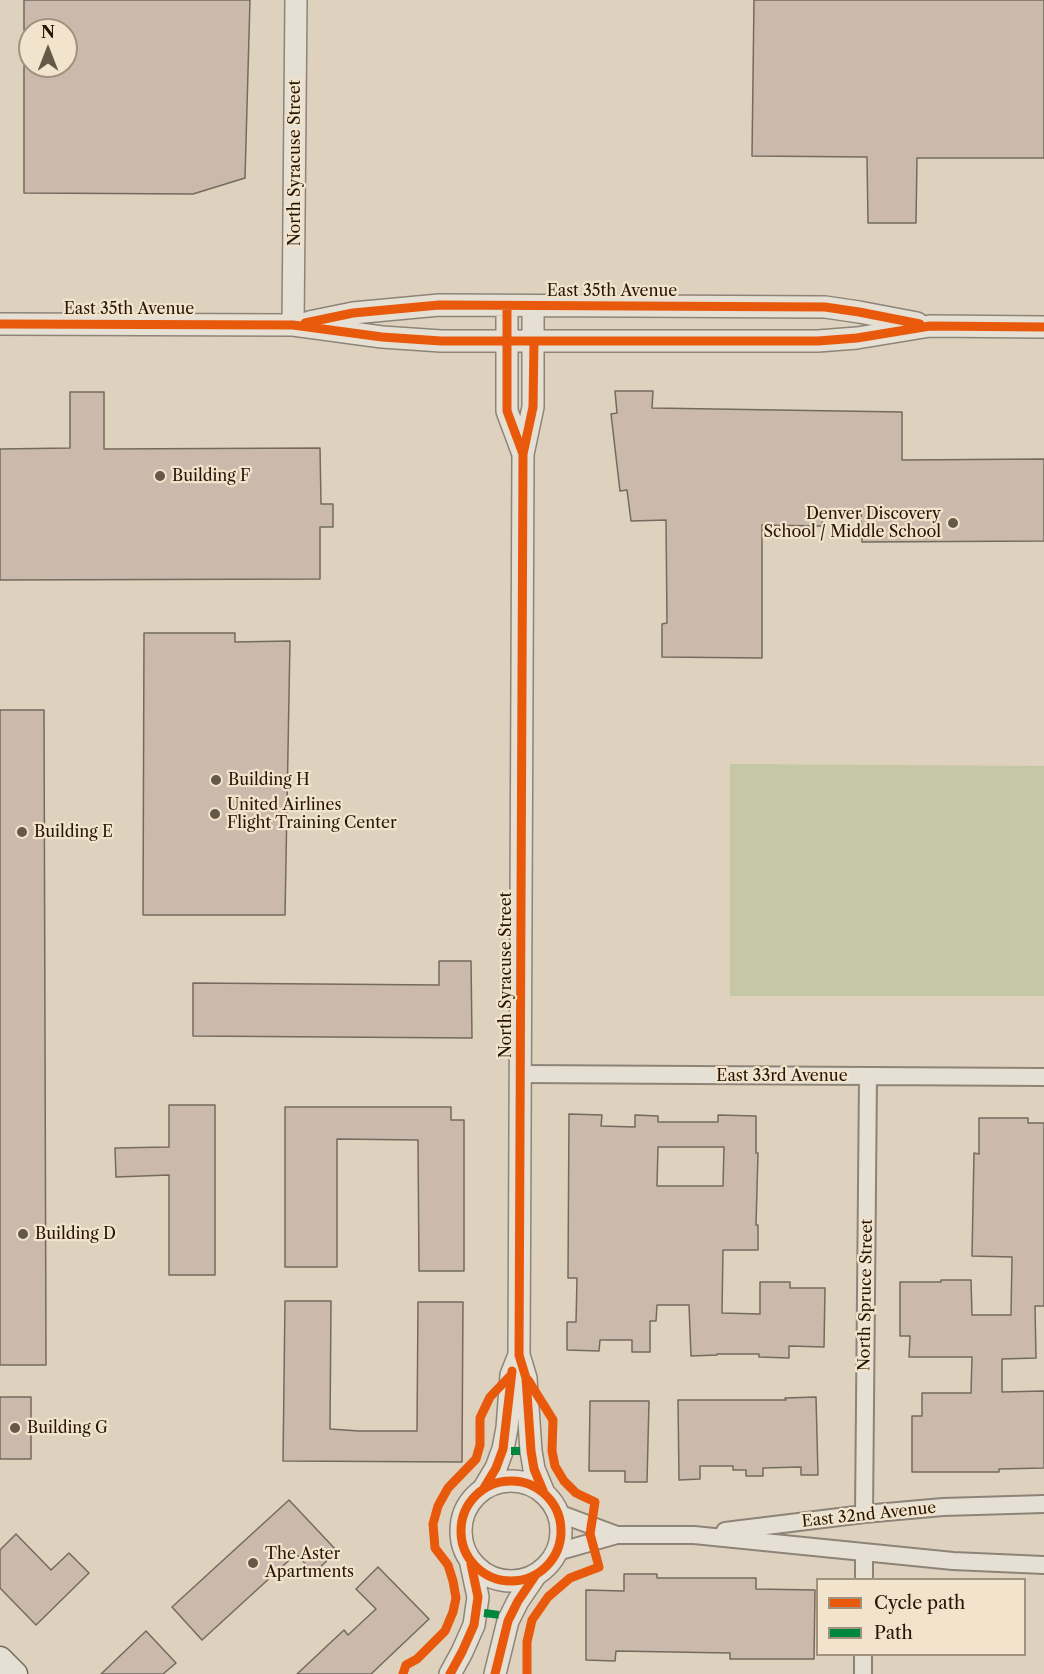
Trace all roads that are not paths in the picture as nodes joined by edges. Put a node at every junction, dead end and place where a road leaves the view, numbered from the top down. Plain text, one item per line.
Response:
1 (296, 0) edge
2 (507, 306) junction
3 (533, 306) junction
4 (0, 324) edge
5 (293, 325) junction
6 (930, 326) junction
7 (1044, 327) edge
8 (506, 341) junction
9 (534, 341) junction
10 (523, 454) junction
11 (520, 1074) junction
12 (868, 1076) junction
13 (1044, 1077) edge
14 (519, 1355) junction
15 (484, 1488) junction
16 (544, 1493) junction
17 (1044, 1504) edge
18 (558, 1513) junction
19 (864, 1514) junction
20 (617, 1535) junction
21 (694, 1535) junction
22 (557, 1552) junction
23 (864, 1552) junction
24 (471, 1563) junction
25 (1044, 1565) edge
26 (535, 1576) junction
27 (864, 1578) edge
28 (863, 1656) edge
29 (0, 1659) edge
30 (15, 1674) edge
31 (450, 1674) edge
32 (495, 1674) edge
33 (863, 1674) edge

1 - 5 street, North Syracuse Street
2 - 3 street, East 35th Avenue
2 - 5 street, East 35th Avenue
2 - 8 street, North Syracuse Street
3 - 6 street, East 35th Avenue
3 - 9 street, North Syracuse Street
4 - 5 street, East 35th Avenue
5 - 8 street, East 35th Avenue
6 - 7 street, East 35th Avenue
6 - 9 street, East 35th Avenue
8 - 9 street, East 35th Avenue
8 - 10 street, North Syracuse Street
9 - 10 street, North Syracuse Street
10 - 11 street, North Syracuse Street
11 - 12 street, East 33rd Avenue
11 - 14 street, North Syracuse Street
12 - 13 street, East 33rd Avenue
12 - 19 street, North Spruce Street
14 - 15 street, North Syracuse Street
14 - 16 street, North Syracuse Street
15 - 16 street
15 - 24 street
16 - 18 street
17 - 19 street, East 32nd Avenue
18 - 20 street, East 32nd Avenue
18 - 22 street
19 - 21 street, East 32nd Avenue
20 - 21 street, East 32nd Avenue
20 - 22 street, East 32nd Avenue
21 - 23 street, East 32nd Avenue
22 - 26 street
23 - 25 street, East 32nd Avenue
23 - 27 street
24 - 26 street
24 - 31 street
26 - 32 street
28 - 33 street
29 - 30 main road

